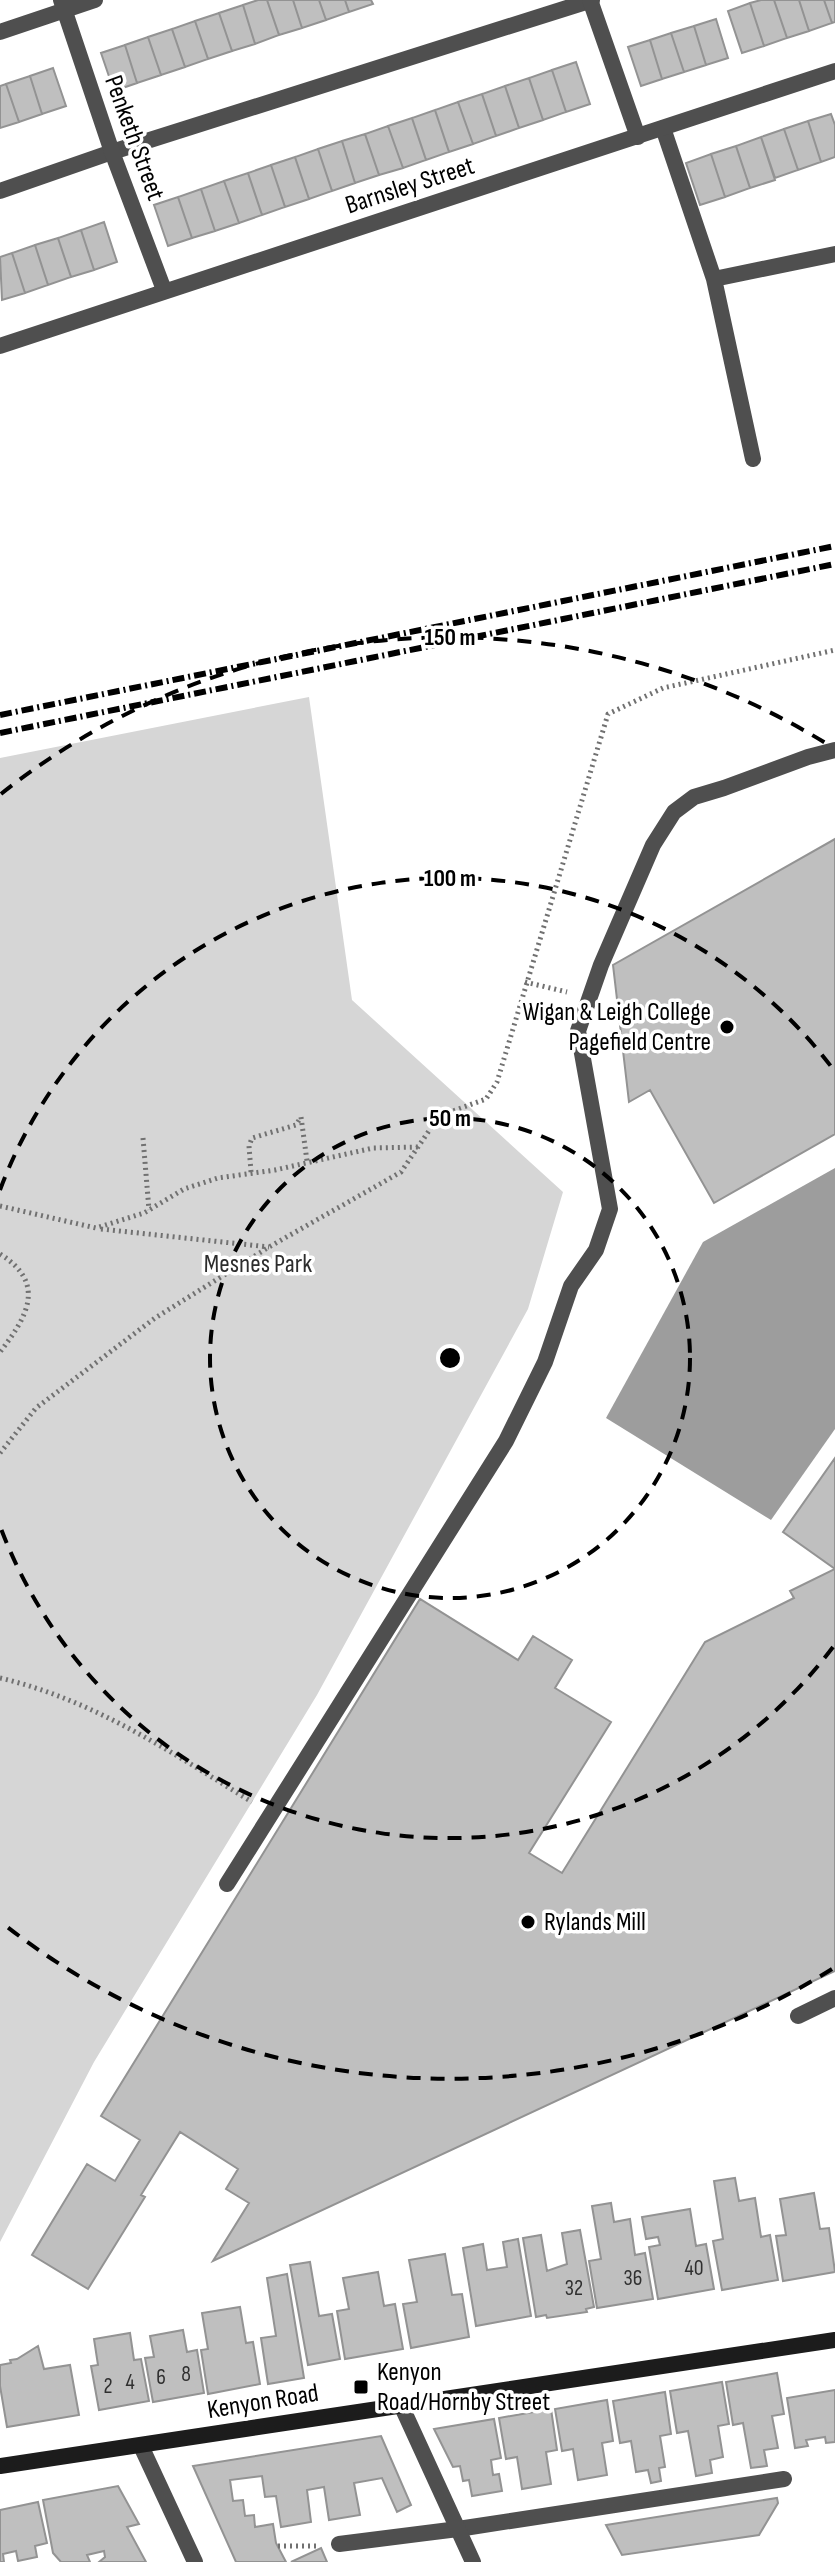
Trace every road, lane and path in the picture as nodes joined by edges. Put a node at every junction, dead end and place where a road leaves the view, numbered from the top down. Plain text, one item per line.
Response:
1 (95, 0) edge
2 (590, 0) edge
3 (62, 5) edge
4 (0, 32) edge
5 (835, 71) edge
6 (663, 128) junction
7 (638, 137) junction
8 (112, 152) junction
9 (0, 191) edge
10 (835, 254) edge
11 (714, 279) junction
12 (164, 290) junction
13 (0, 346) edge
14 (753, 459) dead end
15 (835, 650) edge
16 (835, 750) edge
17 (525, 982) junction
18 (590, 997) junction
19 (143, 1138) dead end
20 (421, 1147) junction
21 (307, 1161) junction
22 (251, 1172) junction
23 (0, 1206) edge
24 (149, 1210) junction
25 (96, 1228) junction
26 (269, 1247) junction
27 (0, 1254) edge
28 (0, 1352) edge
29 (0, 1453) edge
30 (0, 1678) edge
31 (272, 1813) junction
32 (227, 1884) dead end
33 (835, 1998) edge
34 (798, 2016) dead end
35 (835, 2340) edge
36 (401, 2405) junction
37 (141, 2446) junction
38 (0, 2466) edge
39 (784, 2479) dead end
40 (458, 2529) junction
41 (332, 2545) joint
42 (278, 2546) dead end
43 (195, 2562) edge
44 (473, 2562) edge

1 - 3 street
2 - 7 street
2 - 8 street
3 - 4 street
3 - 8 street, Penketh Street
5 - 6 street, Barnsley Street
6 - 7 street, Barnsley Street
6 - 11 street
7 - 12 street, Barnsley Street
8 - 9 street
8 - 12 street, Penketh Street
10 - 11 street
11 - 14 street
12 - 13 street, Barnsley Street
15 - 17 path
16 - 18 street
17 - 18 path
17 - 20 path
18 - 31 street
19 - 24 path
20 - 21 path
20 - 26 path
21 - 22 path
21 - 22 path
22 - 24 path
23 - 25 path
24 - 25 path
25 - 26 path
26 - 29 path
27 - 28 path
30 - 31 path
31 - 32 street
33 - 34 street
35 - 36 main road, Kenyon Road
36 - 37 main road, Kenyon Road
36 - 40 street
37 - 38 main road, Kenyon Road
37 - 43 street
39 - 40 street
40 - 41 street
40 - 44 street
41 - 42 path

